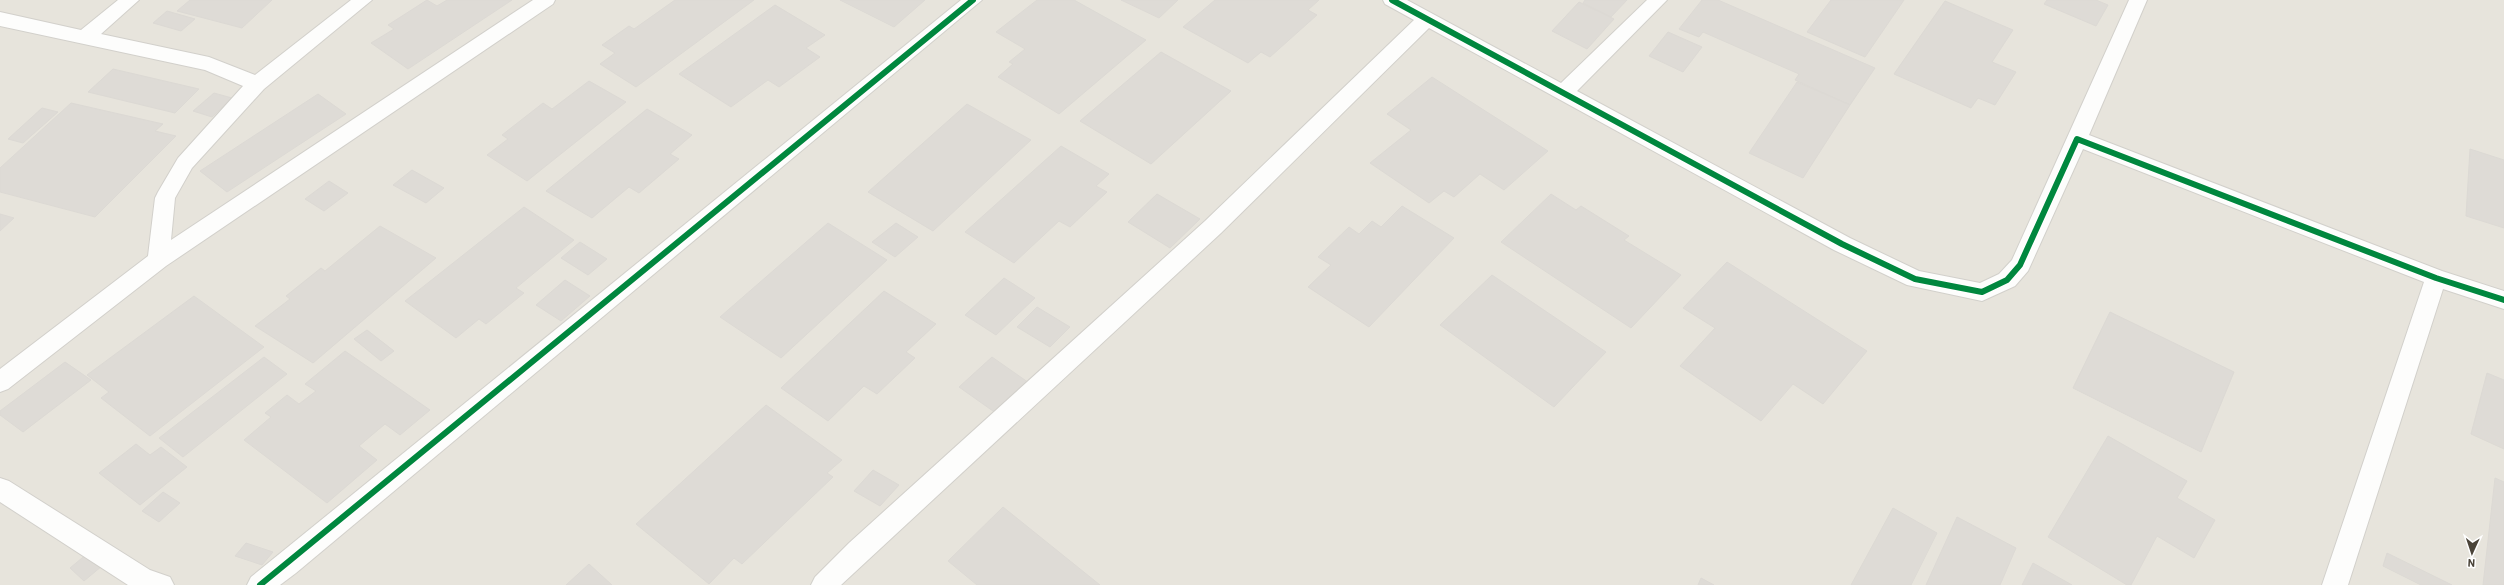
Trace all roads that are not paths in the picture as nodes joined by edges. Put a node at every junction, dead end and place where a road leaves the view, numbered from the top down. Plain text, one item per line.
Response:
1 (130, 0) edge
2 (363, 0) edge
3 (546, 0) edge
4 (973, 0) edge
5 (1392, 0) edge
6 (1658, 0) edge
7 (2138, 0) edge
8 (0, 19) edge
9 (1427, 19) junction
10 (85, 37) junction
11 (257, 84) junction
12 (1563, 93) junction
13 (2077, 139) junction
14 (158, 260) junction
15 (2436, 278) junction
16 (2504, 300) edge
17 (0, 382) edge
18 (0, 489) edge
19 (149, 584) edge
20 (260, 585) edge
21 (824, 585) edge
22 (2335, 585) edge

1 - 10 street
2 - 11 street
3 - 14 street
4 - 20 street
5 - 9 street
6 - 12 street
7 - 13 street
8 - 10 street
9 - 12 street
9 - 21 street
10 - 11 street
11 - 14 street
12 - 13 street
13 - 15 street
14 - 17 street
15 - 16 street
15 - 22 street
18 - 19 street

